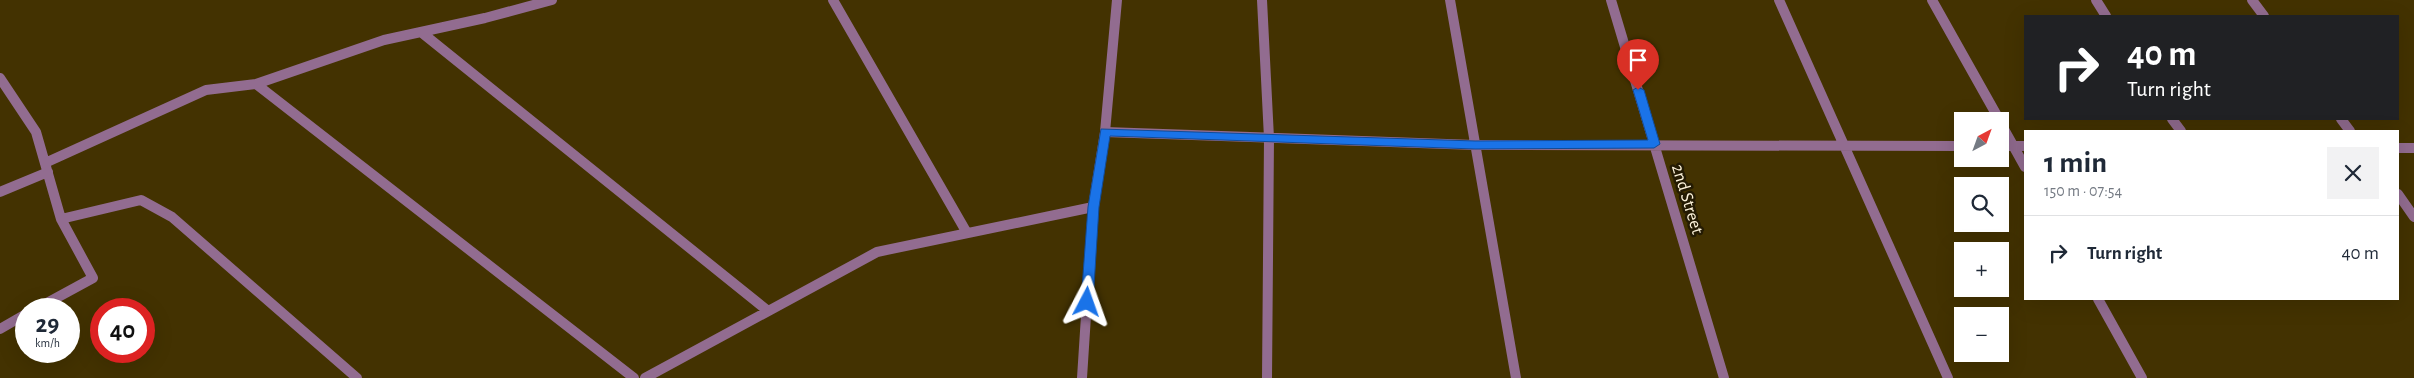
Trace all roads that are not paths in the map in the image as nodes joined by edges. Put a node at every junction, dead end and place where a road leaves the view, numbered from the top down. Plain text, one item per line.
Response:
1 (552, 0) edge
2 (833, 0) edge
3 (1117, 0) edge
4 (1262, 0) edge
5 (1450, 0) edge
6 (1611, 0) edge
7 (1779, 0) edge
8 (1932, 0) edge
9 (2096, 0) edge
10 (2252, 0) edge
11 (2105, 15) edge
12 (2263, 15) edge
13 (421, 32) junction
14 (0, 78) edge
15 (256, 84) junction
16 (1994, 112) edge
17 (1105, 132) junction
18 (2009, 137) edge
19 (1269, 138) junction
20 (1654, 144) junction
21 (1475, 145) junction
22 (1844, 146) junction
23 (1954, 146) edge
24 (2009, 146) edge
25 (2014, 146) junction
26 (2024, 146) edge
27 (2399, 148) edge
28 (2414, 148) edge
29 (2024, 165) edge
30 (47, 167) junction
31 (0, 192) edge
32 (2399, 195) edge
33 (1094, 207) junction
34 (2414, 217) edge
35 (61, 219) junction
36 (967, 233) junction
37 (56, 298) edge
38 (2099, 300) edge
39 (768, 311) junction
40 (15, 320) edge
41 (0, 329) edge
42 (357, 378) edge
43 (634, 378) edge
44 (645, 378) edge
45 (1082, 378) edge
46 (1267, 378) edge
47 (1516, 378) edge
48 (1724, 378) edge
49 (1948, 378) edge
50 (2142, 378) edge

1 - 13 street
2 - 36 street
3 - 17 street
4 - 19 street
5 - 21 street
6 - 20 street, 2nd Street
7 - 22 street
8 - 16 street
9 - 11 street
10 - 12 street
13 - 15 street
13 - 39 street
14 - 30 street
15 - 30 street
15 - 43 street
17 - 19 street
17 - 33 street
18 - 25 street
19 - 21 street
19 - 46 street
20 - 21 street
20 - 22 street
20 - 48 street, 2nd Street
21 - 47 street
22 - 23 street
22 - 49 street
24 - 25 street
25 - 26 street
25 - 29 street
27 - 28 street
30 - 31 street
30 - 35 street
32 - 34 street
33 - 36 street
33 - 45 street
35 - 37 street
35 - 42 street
36 - 39 street
38 - 50 street
39 - 44 street
40 - 41 street

